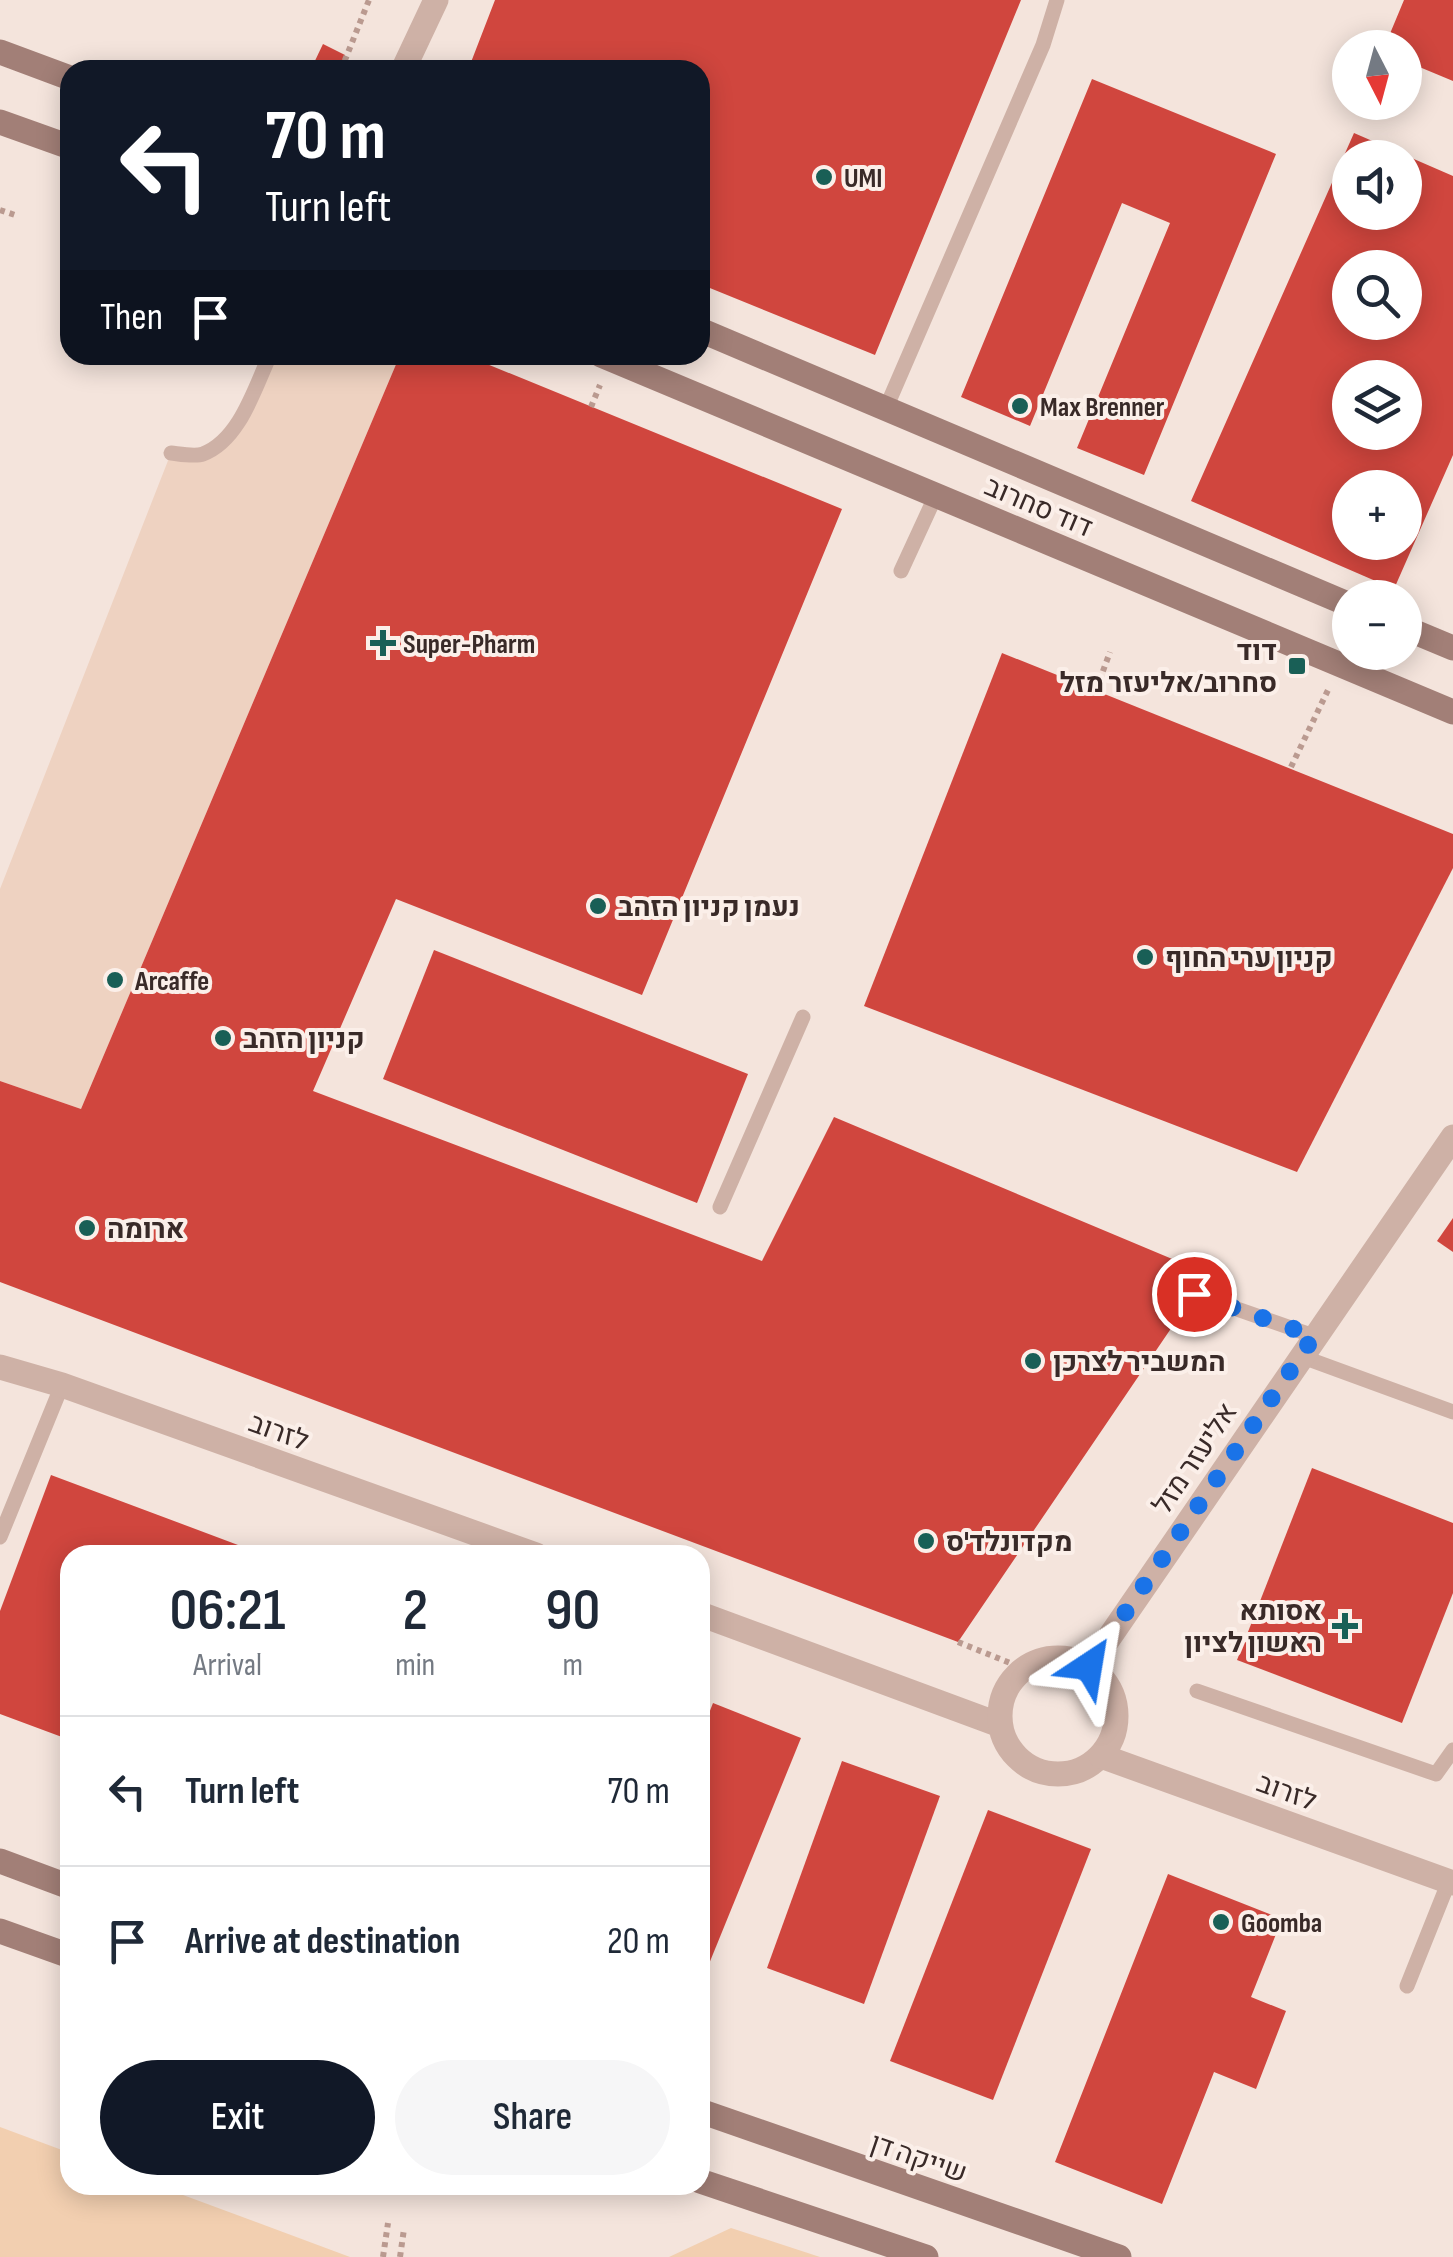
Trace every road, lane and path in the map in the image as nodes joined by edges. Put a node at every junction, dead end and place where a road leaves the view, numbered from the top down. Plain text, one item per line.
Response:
1 (369, 0) edge
2 (436, 0) edge
3 (1057, 0) edge
4 (0, 52) edge
5 (346, 60) edge
6 (408, 60) edge
7 (60, 74) edge
8 (0, 122) edge
9 (60, 144) edge
10 (0, 210) edge
11 (15, 214) dead end
12 (710, 334) edge
13 (265, 365) edge
14 (625, 365) edge
15 (886, 408) junction
16 (171, 454) dead end
17 (936, 495) junction
18 (902, 571) dead end
19 (1332, 597) edge
20 (1422, 635) edge
21 (1453, 648) edge
22 (1110, 652) dead end
23 (1332, 662) edge
24 (1338, 670) edge
25 (1352, 670) edge
26 (1096, 690) dead end
27 (1453, 712) edge
28 (1291, 767) dead end
29 (803, 1018) dead end
30 (1453, 1137) edge
31 (720, 1207) dead end
32 (1194, 1294) dead end
33 (1307, 1346) junction
34 (0, 1366) edge
35 (62, 1385) junction
36 (1453, 1412) edge
37 (0, 1537) edge
38 (508, 1545) edge
39 (710, 1618) edge
40 (958, 1642) dead end
41 (1089, 1666) junction
42 (1025, 1669) junction
43 (1197, 1691) dead end
44 (1000, 1725) junction
45 (1453, 1750) edge
46 (1101, 1756) junction
47 (0, 1862) edge
48 (1451, 1882) edge
49 (60, 1883) edge
50 (0, 1931) edge
51 (60, 1952) edge
52 (1407, 1986) dead end
53 (710, 2114) edge
54 (710, 2184) edge
55 (388, 2223) dead end
56 (404, 2229) dead end
57 (383, 2257) edge
58 (400, 2257) edge
59 (926, 2257) edge
60 (1119, 2257) edge

1 - 5 path
2 - 6 street
3 - 15 lane
4 - 7 street
8 - 9 street
10 - 11 path
12 - 15 street, דוד סחרוב
13 - 16 lane
14 - 17 street, דוד סחרוב
15 - 19 street, דוד סחרוב
17 - 18 lane
17 - 23 street, דוד סחרוב
20 - 21 street
22 - 26 path
24 - 28 path
25 - 27 street, דוד סחרוב
29 - 31 lane
30 - 33 street, אליעזר מזל
32 - 33 lane
33 - 36 lane
33 - 41 street, אליעזר מזל
34 - 35 street, לזרוב
35 - 37 lane
35 - 38 street, לזרוב
39 - 44 street
40 - 42 path
41 - 42 street
41 - 46 street
42 - 44 street
43 - 45 lane
44 - 46 street
46 - 48 street, לזרוב
47 - 49 street
48 - 52 lane
50 - 51 street
53 - 60 street, שייקה דן
54 - 59 street
55 - 57 path
56 - 58 path

